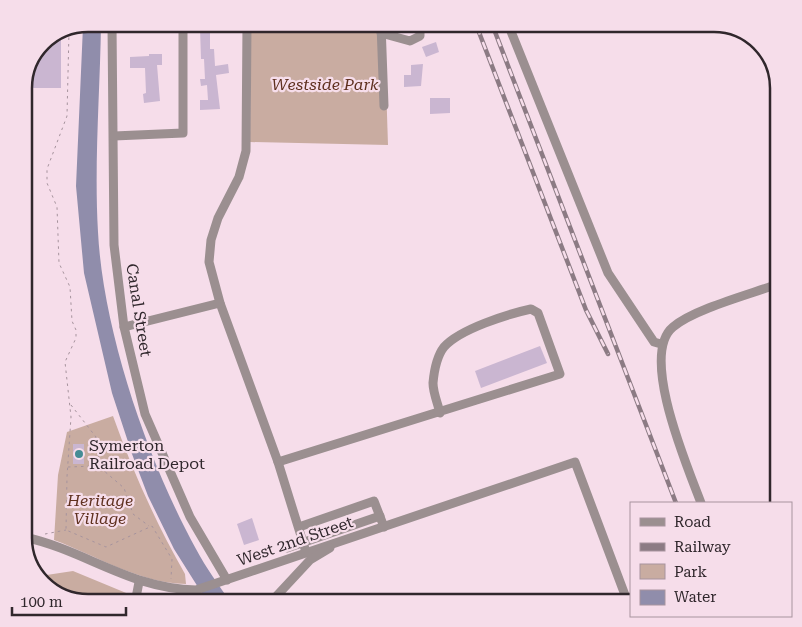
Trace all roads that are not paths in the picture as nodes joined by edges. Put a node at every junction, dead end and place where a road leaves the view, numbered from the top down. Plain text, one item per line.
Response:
1 (112, 32) edge
2 (183, 32) edge
3 (247, 32) edge
4 (381, 32) edge
5 (389, 32) edge
6 (420, 32) edge
7 (511, 32) edge
8 (384, 106) dead end
9 (114, 136) junction
10 (770, 287) edge
11 (220, 303) junction
12 (124, 327) junction
13 (661, 344) junction
14 (440, 413) junction
15 (278, 462) junction
16 (701, 502) edge
17 (380, 516) junction
18 (299, 527) junction
19 (384, 527) junction
20 (347, 539) junction
21 (33, 540) edge
22 (303, 542) junction
23 (287, 548) dead end
24 (306, 552) junction
25 (227, 580) junction
26 (139, 582) junction
27 (137, 594) edge
28 (278, 594) edge
29 (625, 594) edge

1 - 9 street, Canal Street
2 - 9 street
3 - 11 street
4 - 8 street
5 - 6 street
7 - 13 street
9 - 12 street, Canal Street
10 - 13 street
11 - 12 street
11 - 15 street
12 - 25 street, Canal Street
13 - 16 street
14 - 14 street
14 - 15 street
15 - 18 street
17 - 18 street
17 - 19 street
17 - 22 street
18 - 22 street
19 - 20 street, West 2nd Street
19 - 29 street, West 2nd Street
20 - 24 street, West 2nd Street
20 - 28 street
21 - 26 street, West 2nd Street
22 - 23 street
22 - 24 street
24 - 25 street, West 2nd Street
25 - 26 street, West 2nd Street
26 - 27 street

